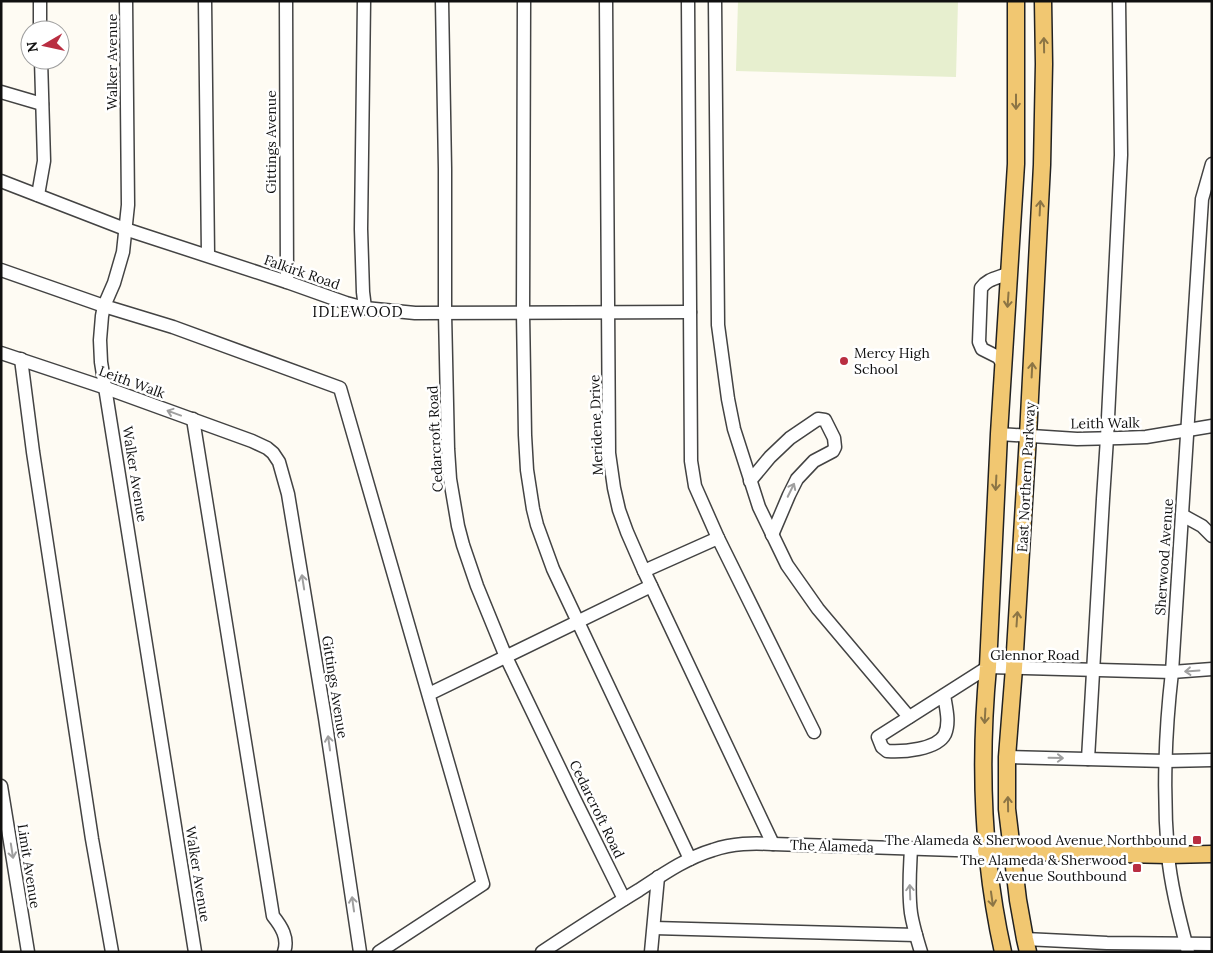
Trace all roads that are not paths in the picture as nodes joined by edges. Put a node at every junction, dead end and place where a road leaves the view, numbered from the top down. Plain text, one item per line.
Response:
1 (40, 1) edge
2 (126, 1) edge
3 (206, 1) edge
4 (286, 1) edge
5 (364, 1) edge
6 (442, 1) edge
7 (524, 1) edge
8 (606, 1) edge
9 (615, 1) edge
10 (688, 1) edge
11 (715, 1) edge
12 (1016, 1) edge
13 (1043, 1) edge
14 (1119, 1) edge
15 (40, 20) edge
16 (41, 70) edge
17 (1, 92) edge
18 (42, 104) junction
19 (1212, 164) edge
20 (1, 181) edge
21 (38, 195) junction
22 (126, 229) junction
23 (208, 255) junction
24 (1, 270) edge
25 (1009, 273) junction
26 (287, 282) junction
27 (104, 306) junction
28 (365, 308) junction
29 (608, 312) junction
30 (690, 312) junction
31 (445, 313) junction
32 (523, 313) junction
33 (1, 353) edge
34 (21, 359) junction
35 (1003, 364) junction
36 (106, 388) junction
37 (193, 420) junction
38 (1212, 426) edge
39 (1188, 430) junction
40 (999, 434) junction
41 (1028, 436) junction
42 (1108, 438) junction
43 (252, 441) joint
44 (750, 482) junction
45 (1182, 515) junction
46 (772, 535) junction
47 (1212, 536) edge
48 (718, 538) junction
49 (644, 571) junction
50 (651, 586) junction
51 (578, 622) junction
52 (506, 657) junction
53 (988, 667) junction
54 (1014, 668) junction
55 (1093, 670) junction
56 (1212, 670) edge
57 (1172, 672) junction
58 (429, 694) junction
59 (944, 696) junction
60 (909, 717) junction
61 (814, 732) dead end
62 (1007, 757) junction
63 (1088, 759) junction
64 (1212, 760) edge
65 (1166, 762) junction
66 (1, 786) edge
67 (774, 844) junction
68 (911, 848) junction
69 (986, 851) junction
70 (1012, 852) junction
71 (1212, 854) edge
72 (1168, 856) junction
73 (690, 859) junction
74 (658, 877) junction
75 (624, 899) junction
76 (654, 928) junction
77 (916, 935) junction
78 (1212, 944) edge
79 (1027, 946) edge
80 (1108, 948) edge
81 (1187, 948) edge
82 (28, 952) edge
83 (112, 952) edge
84 (195, 952) edge
85 (284, 952) edge
86 (360, 952) edge
87 (379, 952) edge
88 (542, 952) edge
89 (651, 952) edge
90 (921, 952) edge
91 (1003, 952) edge

1 - 15 street
2 - 22 street, Walker Avenue
3 - 23 street
4 - 26 street, Gittings Avenue
5 - 28 street
6 - 31 street, Cedarcroft Road
7 - 32 street
8 - 9 street
8 - 29 street, Meridene Drive
10 - 30 street
11 - 44 street
12 -> 25 main road, East Northern Parkway
41 -> 13 main road, East Northern Parkway
14 - 42 street
16 - 18 street
17 - 18 street
18 - 21 street
19 - 39 street, Sherwood Avenue
20 - 21 street, Falkirk Road
21 - 22 street, Falkirk Road
22 - 23 street, Falkirk Road
22 - 27 street, Walker Avenue
23 - 26 street, Falkirk Road
24 - 27 street
25 -> 35 main road, East Northern Parkway
25 - 35 street
26 - 28 street, Falkirk Road
27 - 36 street, Walker Avenue
27 - 58 street
28 - 31 street, Falkirk Road
29 - 30 street, Falkirk Road
29 - 32 street, Falkirk Road
29 - 49 street, Meridene Drive
30 - 48 street
31 - 32 street, Falkirk Road
31 - 52 street, Cedarcroft Road
32 - 51 street
33 - 34 street, Leith Walk
34 - 36 street, Leith Walk
34 - 83 street
35 - 40 main road, East Northern Parkway
37 -> 36 street, Leith Walk
36 - 84 street, Walker Avenue
37 - 43 street, Leith Walk
37 - 85 street
38 - 39 street, Leith Walk
39 - 42 street, Leith Walk
39 - 45 street, Sherwood Avenue
40 - 41 street, Leith Walk
40 -> 53 main road, East Northern Parkway
41 - 42 street, Leith Walk
54 -> 41 main road, East Northern Parkway
42 - 55 street
86 -> 43 street, Gittings Avenue
44 - 46 street
46 -> 44 street
45 - 47 street
45 - 57 street, Sherwood Avenue
46 - 60 street
48 - 49 street
48 - 61 street
49 - 50 street, Meridene Drive
50 - 51 street
50 - 67 street, Meridene Drive
51 - 52 street
51 - 73 street
52 - 58 street
52 - 75 street, Cedarcroft Road
53 - 54 street, Glennor Road
53 - 59 street, Glennor Road
53 -> 69 main road, East Northern Parkway
54 - 55 street, Glennor Road
54 - 62 main road, East Northern Parkway
55 - 57 street, Glennor Road
55 - 63 street
56 -> 57 street, Glennor Road
57 - 65 street, Sherwood Avenue
58 - 87 street
59 - 60 street, Glennor Road
59 - 60 street, Glennor Road
62 -> 63 street
70 -> 62 main road, East Northern Parkway
63 - 65 street
64 - 65 street
65 - 72 street, Sherwood Avenue
66 -> 82 street, Limit Avenue
67 - 68 street, The Alameda
67 - 73 street, The Alameda
68 - 69 street, The Alameda
77 -> 68 street
69 - 70 main road, The Alameda
69 -> 91 main road, East Northern Parkway
70 - 72 main road, The Alameda
70 - 79 main road, East Northern Parkway
71 - 72 main road, The Alameda
72 - 81 street, Sherwood Avenue
73 - 74 street, The Alameda
74 - 75 street, The Alameda
74 - 76 street
75 - 88 street, The Alameda
76 - 77 street
76 - 89 street
77 - 90 street
78 - 81 street
79 - 80 street
80 - 81 street

